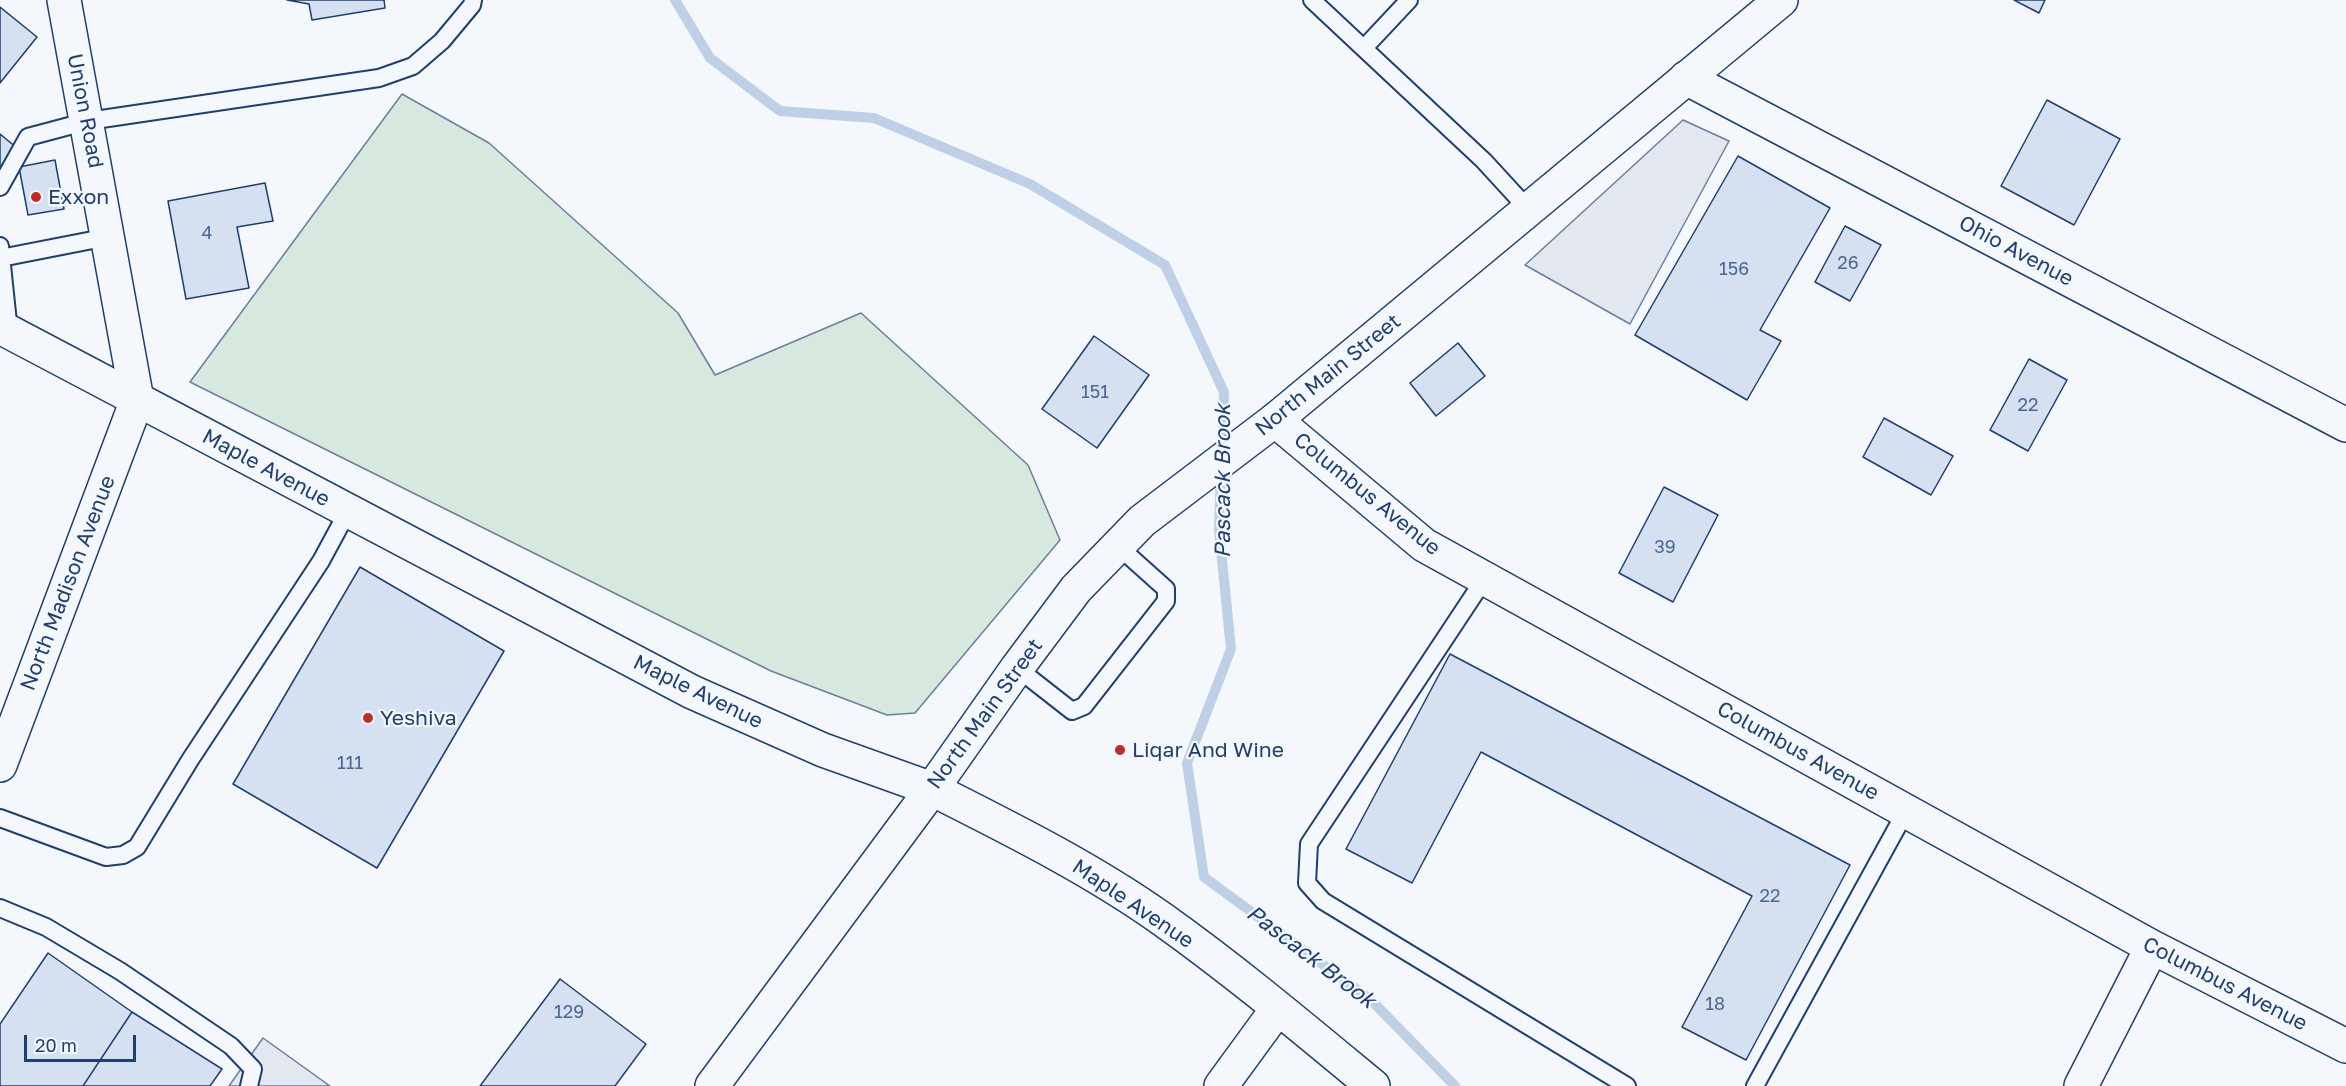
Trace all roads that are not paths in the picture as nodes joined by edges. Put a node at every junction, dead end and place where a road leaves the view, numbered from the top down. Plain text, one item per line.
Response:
1 (64, 0) edge
2 (473, 0) edge
3 (1312, 0) edge
4 (1409, 0) edge
5 (1781, 0) edge
6 (1364, 48) junction
7 (1686, 78) junction
8 (88, 121) junction
9 (0, 187) edge
10 (1528, 209) junction
11 (108, 237) junction
12 (0, 252) edge
13 (5, 329) edge
14 (137, 400) junction
15 (1275, 420) junction
16 (2346, 425) edge
17 (348, 511) junction
18 (1118, 546) junction
19 (1485, 578) junction
20 (1017, 668) junction
21 (0, 765) edge
22 (932, 789) junction
23 (1906, 811) junction
24 (0, 818) edge
25 (0, 908) edge
26 (2152, 947) junction
27 (1278, 1008) junction
28 (2346, 1046) edge
29 (249, 1086) edge
30 (712, 1086) edge
31 (1221, 1086) edge
32 (1373, 1086) edge
33 (1627, 1086) edge
34 (1755, 1086) edge
35 (2081, 1086) edge

1 - 8 street, Union Road
2 - 8 lane
3 - 6 lane
4 - 6 lane
5 - 7 street, North Main Street
6 - 10 lane
7 - 10 street, North Main Street
7 - 16 street, Ohio Avenue
8 - 9 lane
8 - 11 street, Union Road
10 - 15 street, North Main Street
11 - 12 lane
11 - 14 street, Union Road
12 - 13 lane
13 - 14 street, Maple Avenue
14 - 17 street, Maple Avenue
14 - 21 street, North Madison Avenue
15 - 18 street, North Main Street
15 - 19 street, Columbus Avenue
17 - 22 street, Maple Avenue
17 - 24 lane
18 - 20 street, North Main Street
18 - 20 lane
19 - 23 street, Columbus Avenue
19 - 33 lane
20 - 22 street, North Main Street
22 - 27 street, Maple Avenue
22 - 30 street, North Main Street
23 - 26 street, Columbus Avenue
23 - 34 lane
25 - 29 lane
26 - 28 street, Columbus Avenue
26 - 35 street
27 - 31 street
27 - 32 street, Maple Avenue

